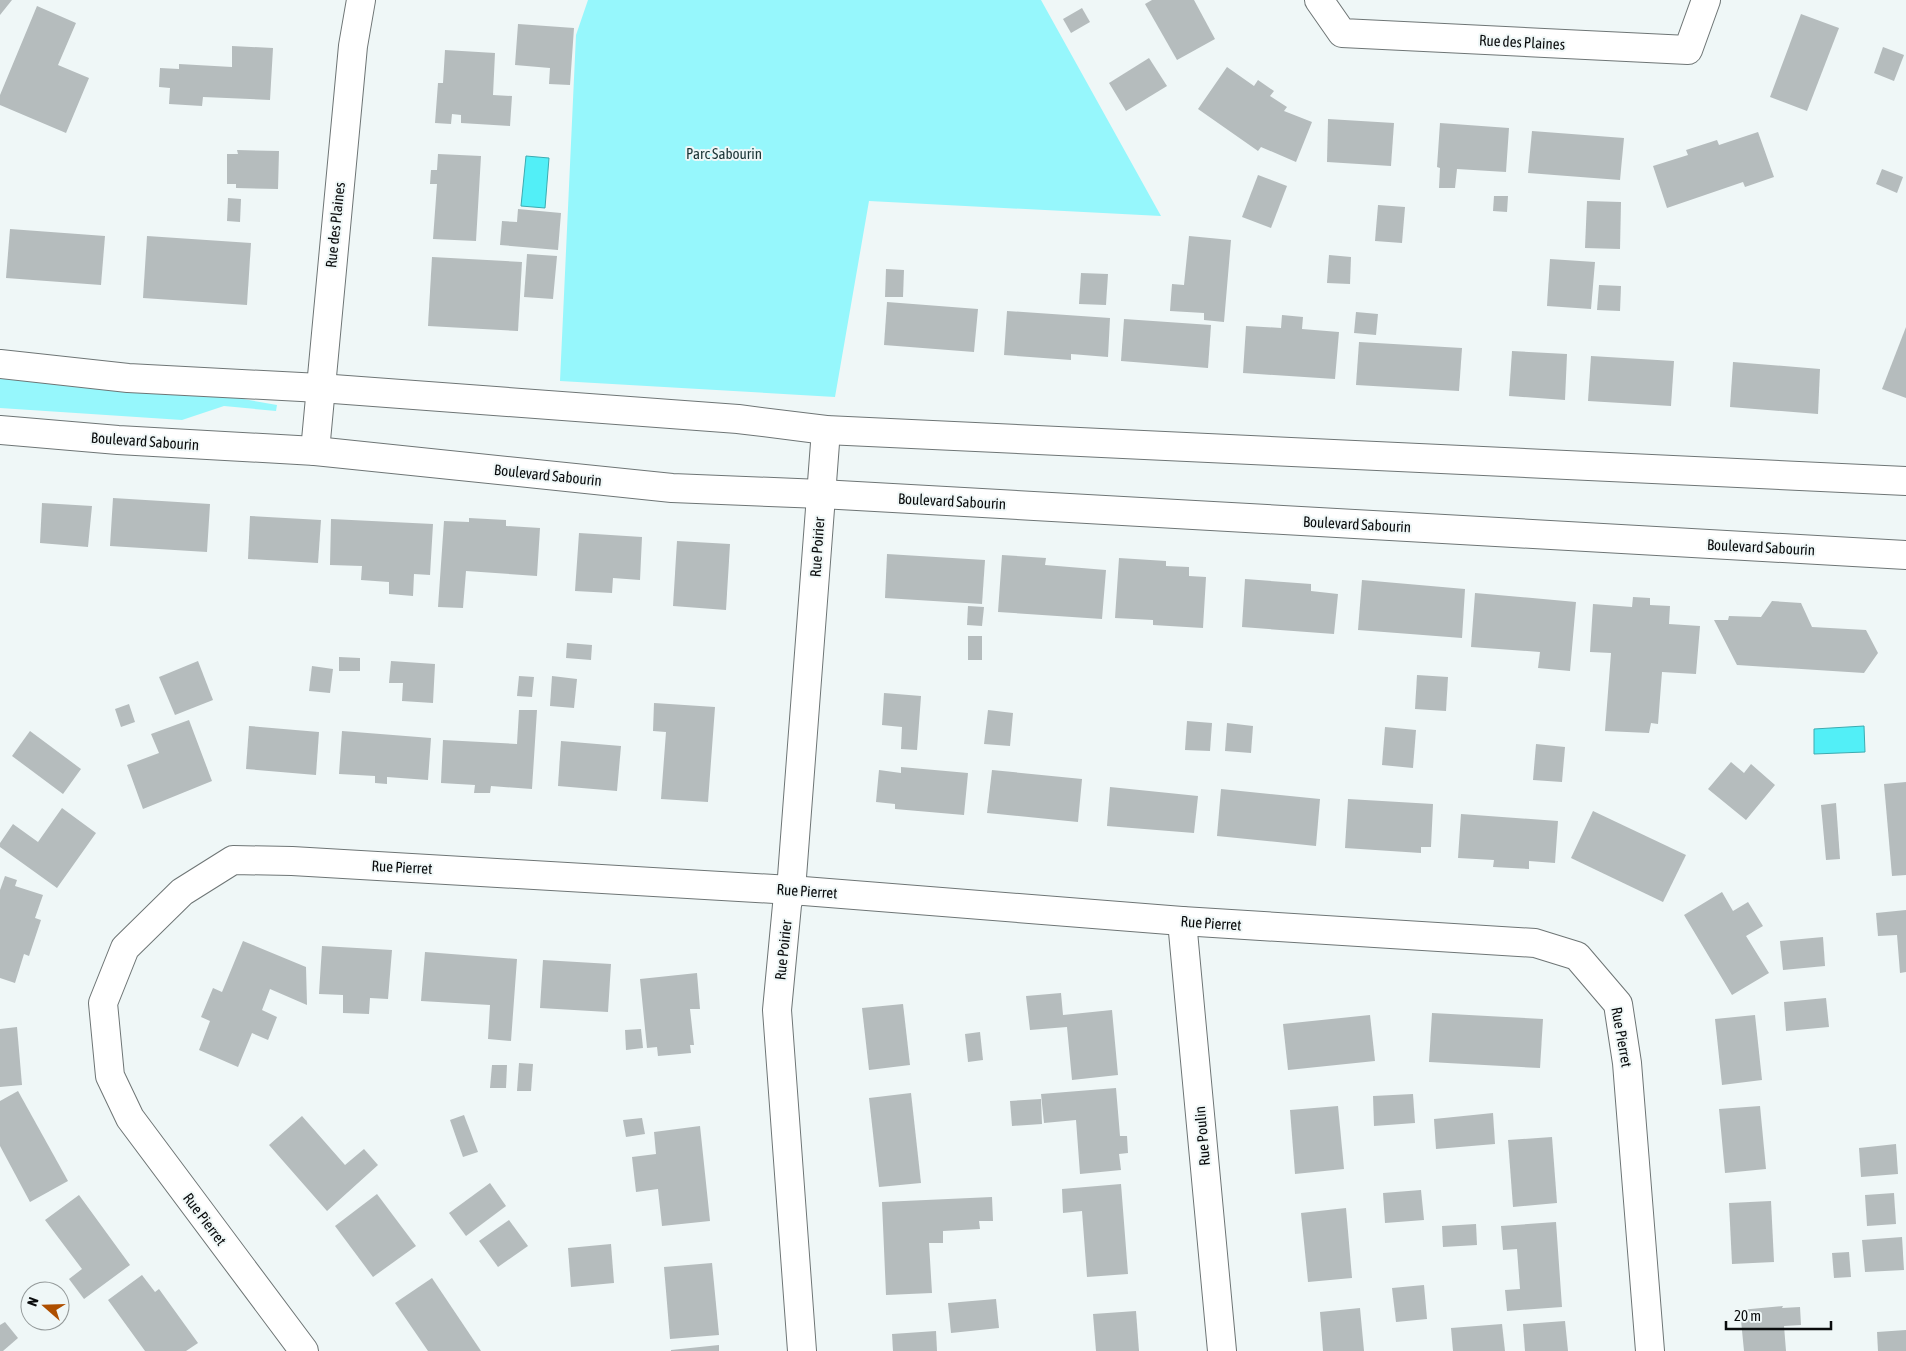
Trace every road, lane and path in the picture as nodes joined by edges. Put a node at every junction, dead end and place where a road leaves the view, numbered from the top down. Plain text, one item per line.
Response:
1 (361, 0) edge
2 (1319, 0) edge
3 (1706, 0) edge
4 (0, 364) edge
5 (320, 388) junction
6 (0, 430) edge
7 (826, 430) junction
8 (315, 452) junction
9 (1906, 481) edge
10 (821, 494) junction
11 (1906, 555) edge
12 (791, 890) junction
13 (1182, 921) junction
14 (304, 1351) edge
15 (802, 1351) edge
16 (1222, 1351) edge
17 (1650, 1351) edge

1 - 5 street, Rue des Plaines
2 - 3 street, Rue des Plaines
4 - 5 street
5 - 7 street
5 - 8 street, Rue des Plaines
6 - 8 street, Boulevard Sabourin
7 - 9 street
7 - 10 street, Rue Poirier
8 - 10 street, Boulevard Sabourin
10 - 11 street, Boulevard Sabourin
10 - 12 street, Rue Poirier
12 - 13 street, Rue Pierret
12 - 14 street, Rue Pierret
12 - 15 street, Rue Poirier
13 - 16 street, Rue Poulin
13 - 17 street, Rue Pierret

